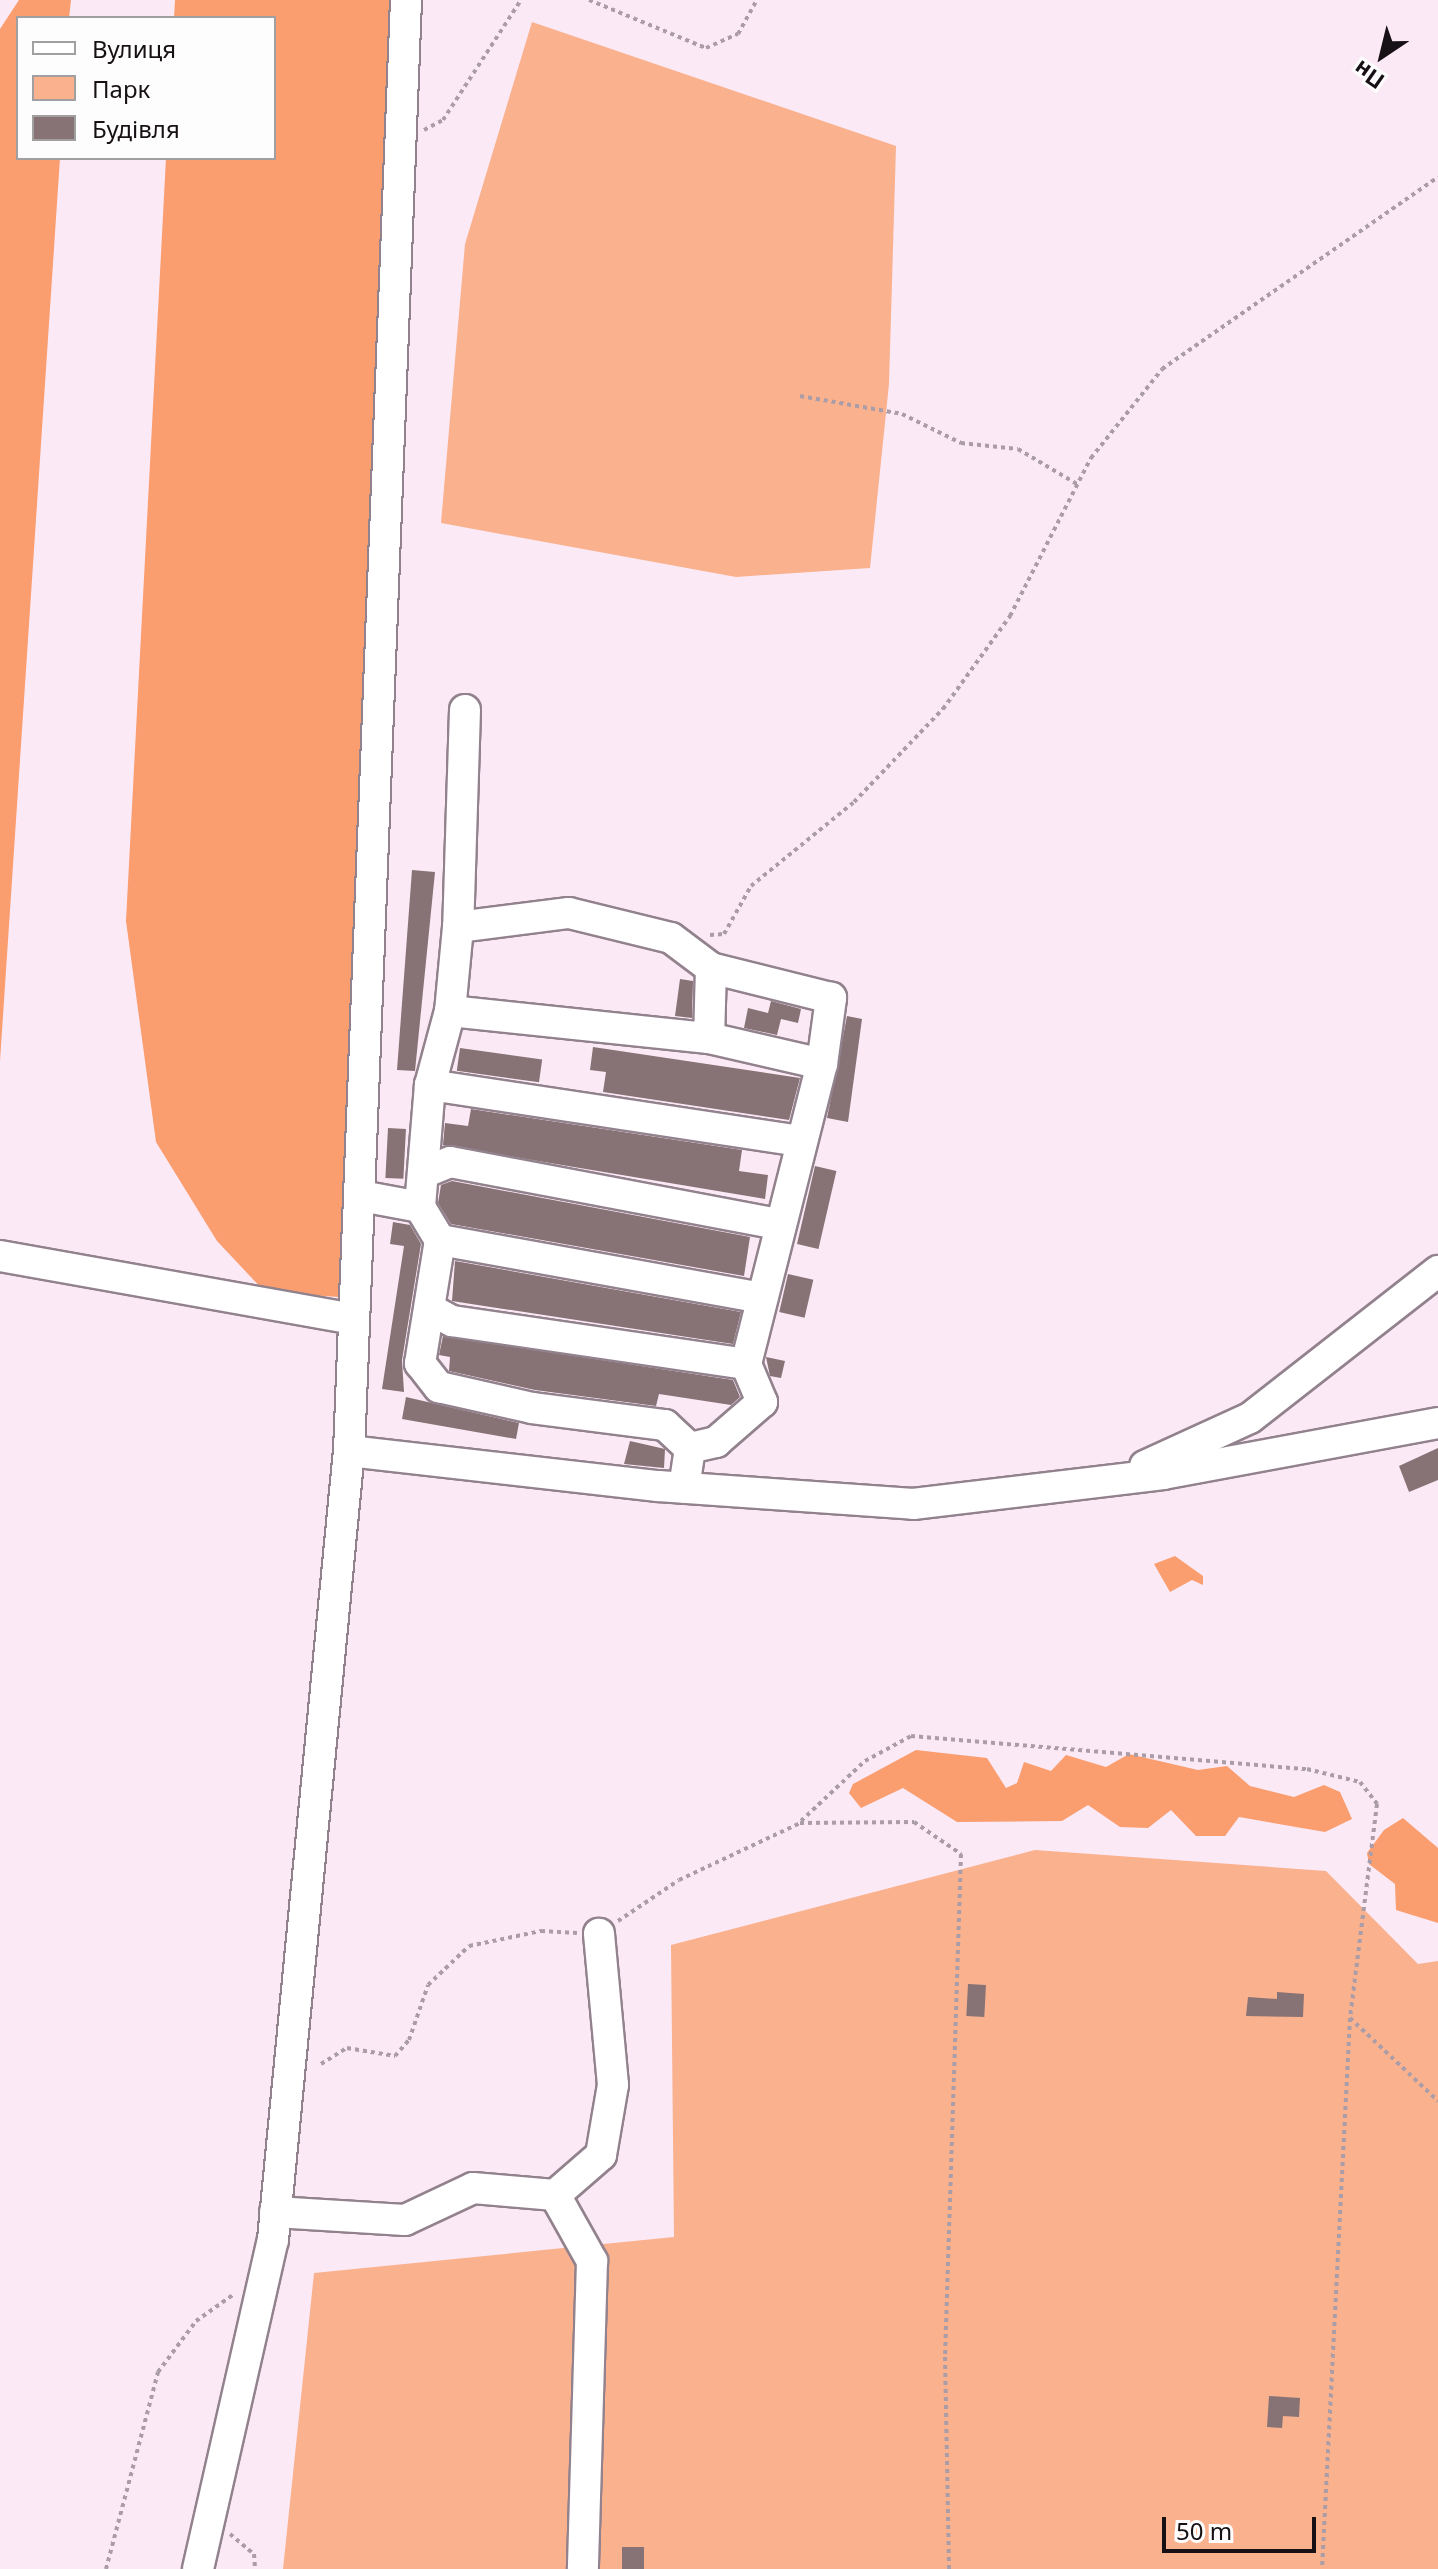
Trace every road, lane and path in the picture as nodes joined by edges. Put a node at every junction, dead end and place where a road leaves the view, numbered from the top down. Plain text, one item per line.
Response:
1 (406, 0) edge
2 (521, 0) edge
3 (589, 0) edge
4 (757, 0) edge
5 (400, 142) junction
6 (1438, 177) edge
7 (800, 396) dead end
8 (1077, 484) junction
9 (465, 710) dead end
10 (458, 927) junction
11 (671, 938) junction
12 (711, 968) junction
13 (450, 1011) junction
14 (709, 1038) junction
15 (822, 1064) junction
16 (430, 1085) junction
17 (801, 1141) junction
18 (423, 1173) junction
19 (361, 1196) junction
20 (420, 1207) junction
21 (779, 1224) junction
22 (440, 1240) junction
23 (0, 1256) edge
24 (1438, 1271) edge
25 (758, 1297) junction
26 (430, 1309) junction
27 (353, 1319) junction
28 (746, 1364) junction
29 (1438, 1423) edge
30 (690, 1448) junction
31 (349, 1451) junction
32 (1114, 1480) junction
33 (684, 1488) junction
34 (800, 1823) junction
35 (599, 1934) junction
36 (1350, 2018) junction
37 (321, 2064) dead end
38 (1438, 2101) edge
39 (555, 2195) junction
40 (275, 2212) junction
41 (266, 2270) junction
42 (210, 2517) junction
43 (106, 2569) edge
44 (198, 2569) edge
45 (255, 2569) edge
46 (583, 2569) edge
47 (949, 2569) edge
48 (1322, 2569) edge

1 - 5 street
2 - 5 path
3 - 4 path
5 - 19 street
6 - 8 path
7 - 8 path
8 - 11 path
9 - 10 street
10 - 11 street
10 - 13 street
11 - 12 street
12 - 14 street
12 - 15 street
13 - 14 street
13 - 16 street
14 - 15 street
15 - 17 street
16 - 17 street
16 - 18 street
17 - 21 street
18 - 20 street
18 - 21 street
19 - 20 street
19 - 27 street
20 - 22 street
21 - 25 street
22 - 25 street
22 - 26 street
23 - 27 street
24 - 32 street
25 - 28 street
26 - 28 street
26 - 30 street
27 - 31 street
28 - 30 street
29 - 32 street
30 - 33 street
31 - 33 street
31 - 40 street
32 - 33 street
34 - 35 path
34 - 36 path
34 - 47 path
35 - 37 path
35 - 39 street
36 - 38 path
36 - 48 path
39 - 40 street
39 - 46 street
40 - 41 street
41 - 42 street
41 - 43 path
42 - 44 street
42 - 45 path

